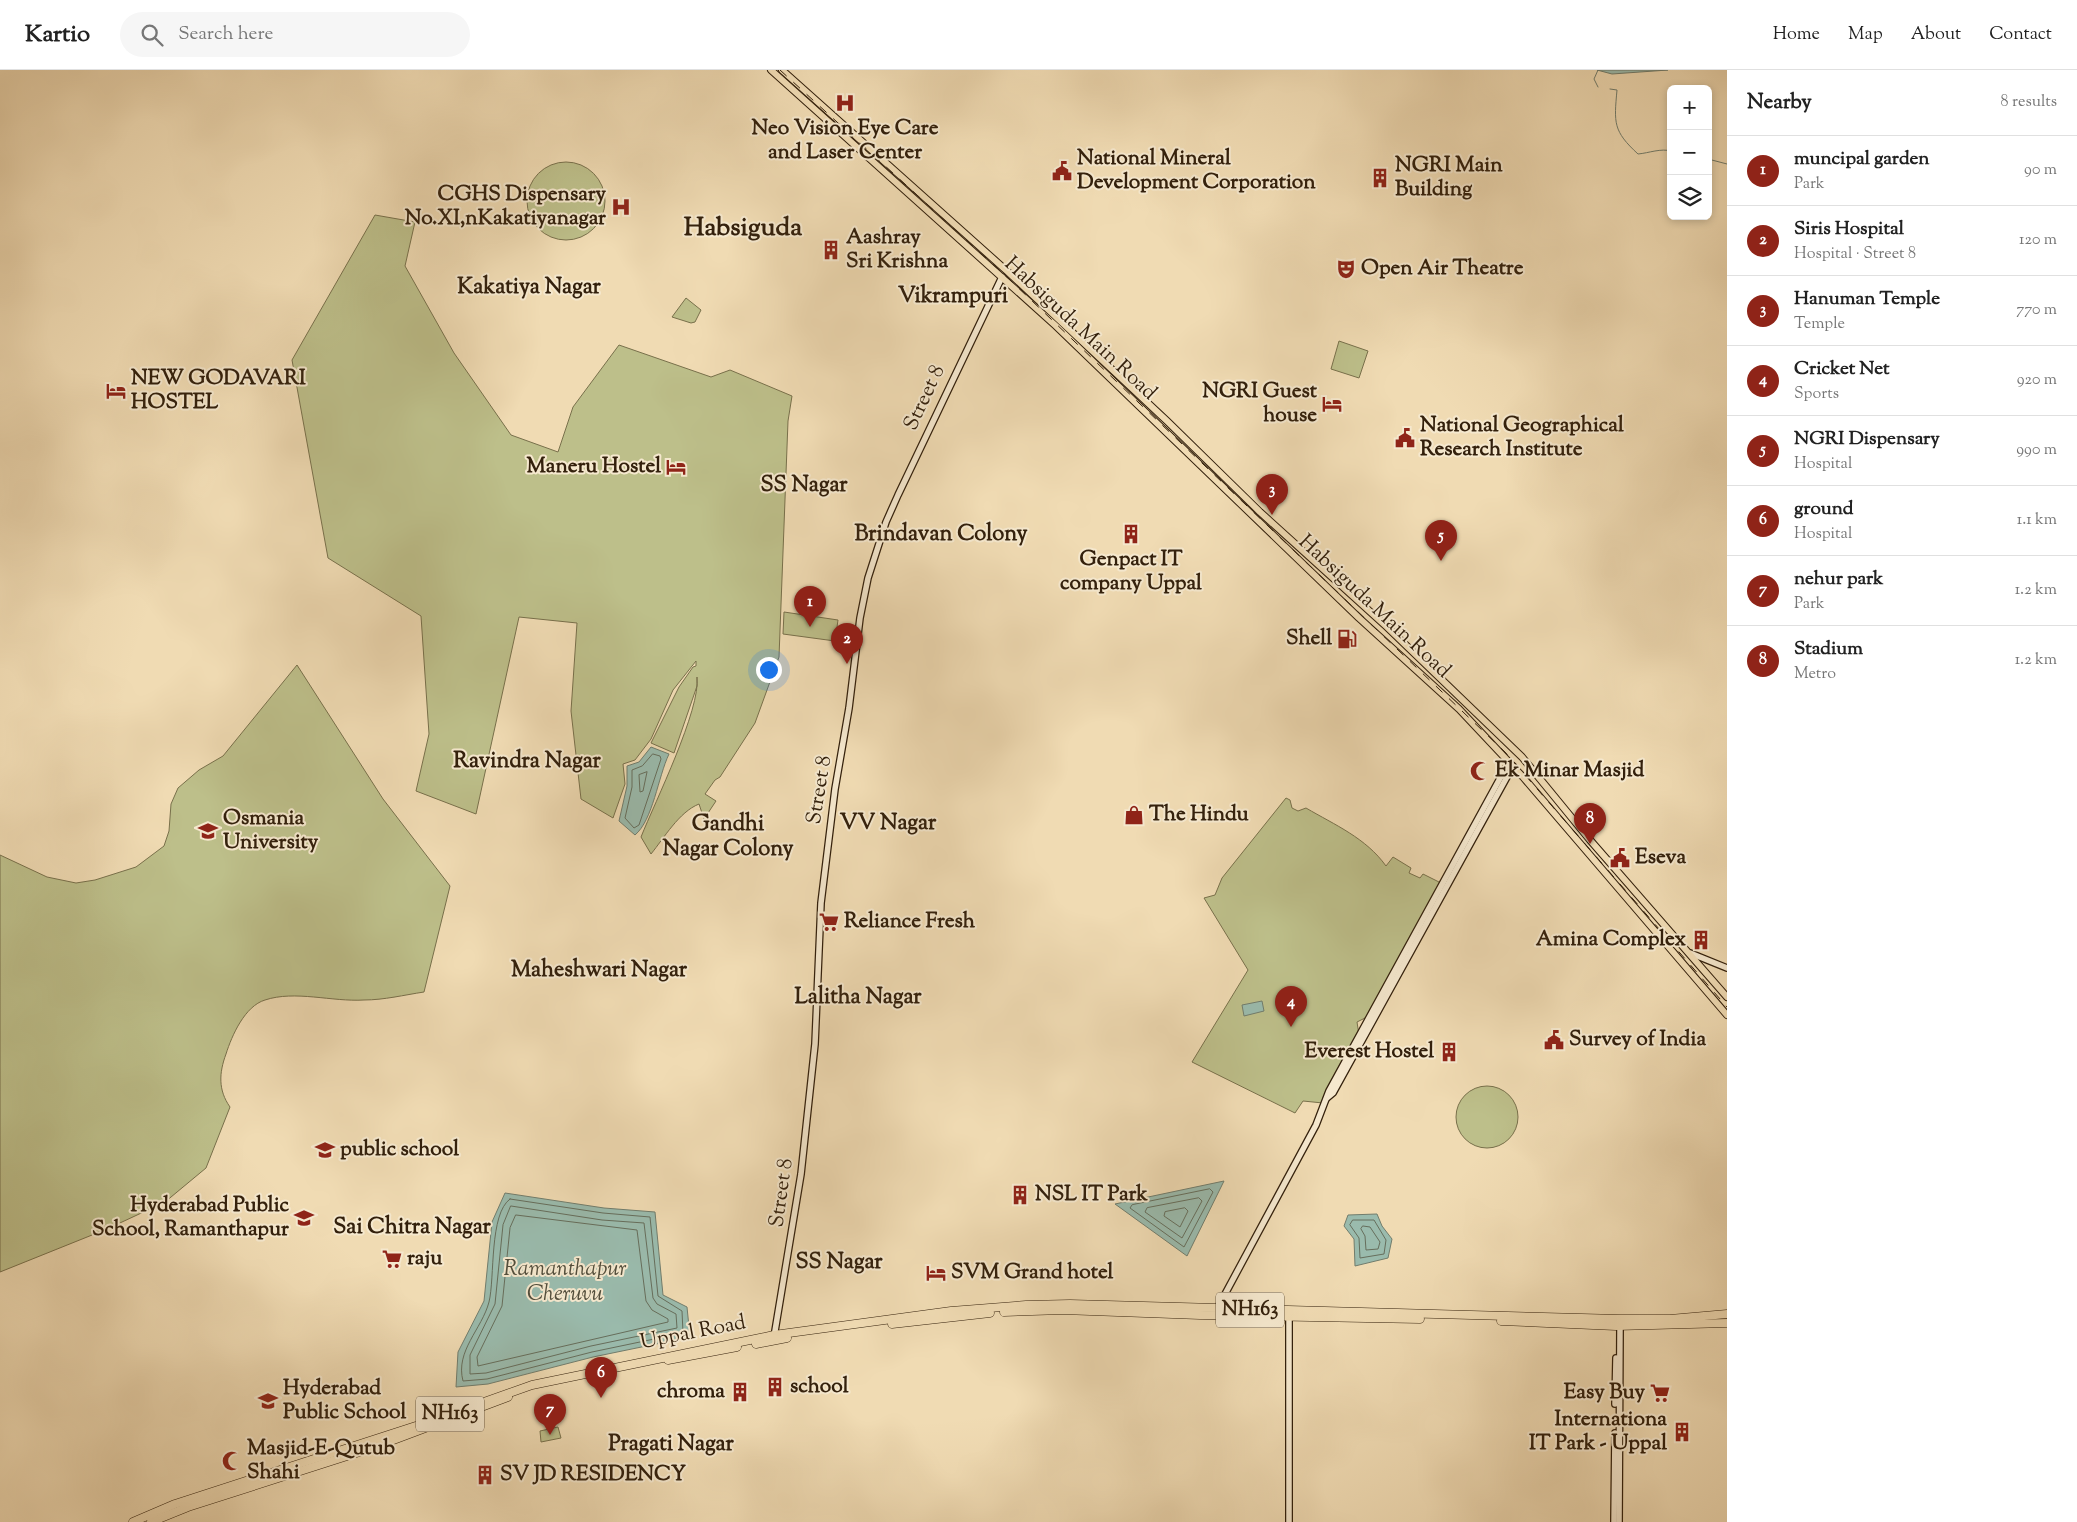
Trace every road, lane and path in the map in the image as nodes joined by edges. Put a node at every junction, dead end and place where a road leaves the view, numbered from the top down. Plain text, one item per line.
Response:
1 (771, 70) edge
2 (782, 70) edge
3 (820, 104) junction
4 (815, 110) junction
5 (1002, 277) junction
6 (1167, 421) junction
7 (1159, 427) junction
8 (1462, 700) junction
9 (1456, 706) junction
10 (1511, 764) junction
11 (1690, 953) junction
12 (1727, 968) edge
13 (1727, 997) edge
14 (1727, 1014) edge
15 (1216, 1312) junction
16 (1290, 1314) junction
17 (1727, 1314) edge
18 (1727, 1323) edge
19 (1618, 1326) junction
20 (774, 1338) junction
21 (515, 1393) junction
22 (1617, 1472) junction
23 (134, 1522) edge
24 (152, 1522) edge
25 (1288, 1522) edge
26 (1614, 1522) edge
27 (1619, 1522) edge

1 - 4 main road, Habsiguda Main Road
2 - 3 main road, Habsiguda Main Road
3 - 4 main road
3 - 6 main road, Habsiguda Main Road
4 - 5 main road, Habsiguda Main Road
5 - 7 main road, Habsiguda Main Road
5 - 20 street, Street 8
6 - 7 main road
6 - 8 main road, Habsiguda Main Road
7 - 9 main road, Habsiguda Main Road
8 - 9 main road
8 - 11 main road, Habsiguda Main Road
9 - 10 main road, Habsiguda Main Road
10 - 14 main road, Habsiguda Main Road
10 - 15 street
11 - 12 street
11 - 13 main road, Habsiguda Main Road
15 - 16 highway, NH163
15 - 20 highway, NH163
16 - 17 highway, NH163
16 - 19 highway, NH163
16 - 25 street
18 - 19 highway, NH163
19 - 22 street
20 - 21 highway, Uppal Road / NH163
21 - 23 highway, Uppal Road / NH163
21 - 24 highway, NH163
22 - 26 street
22 - 27 street

